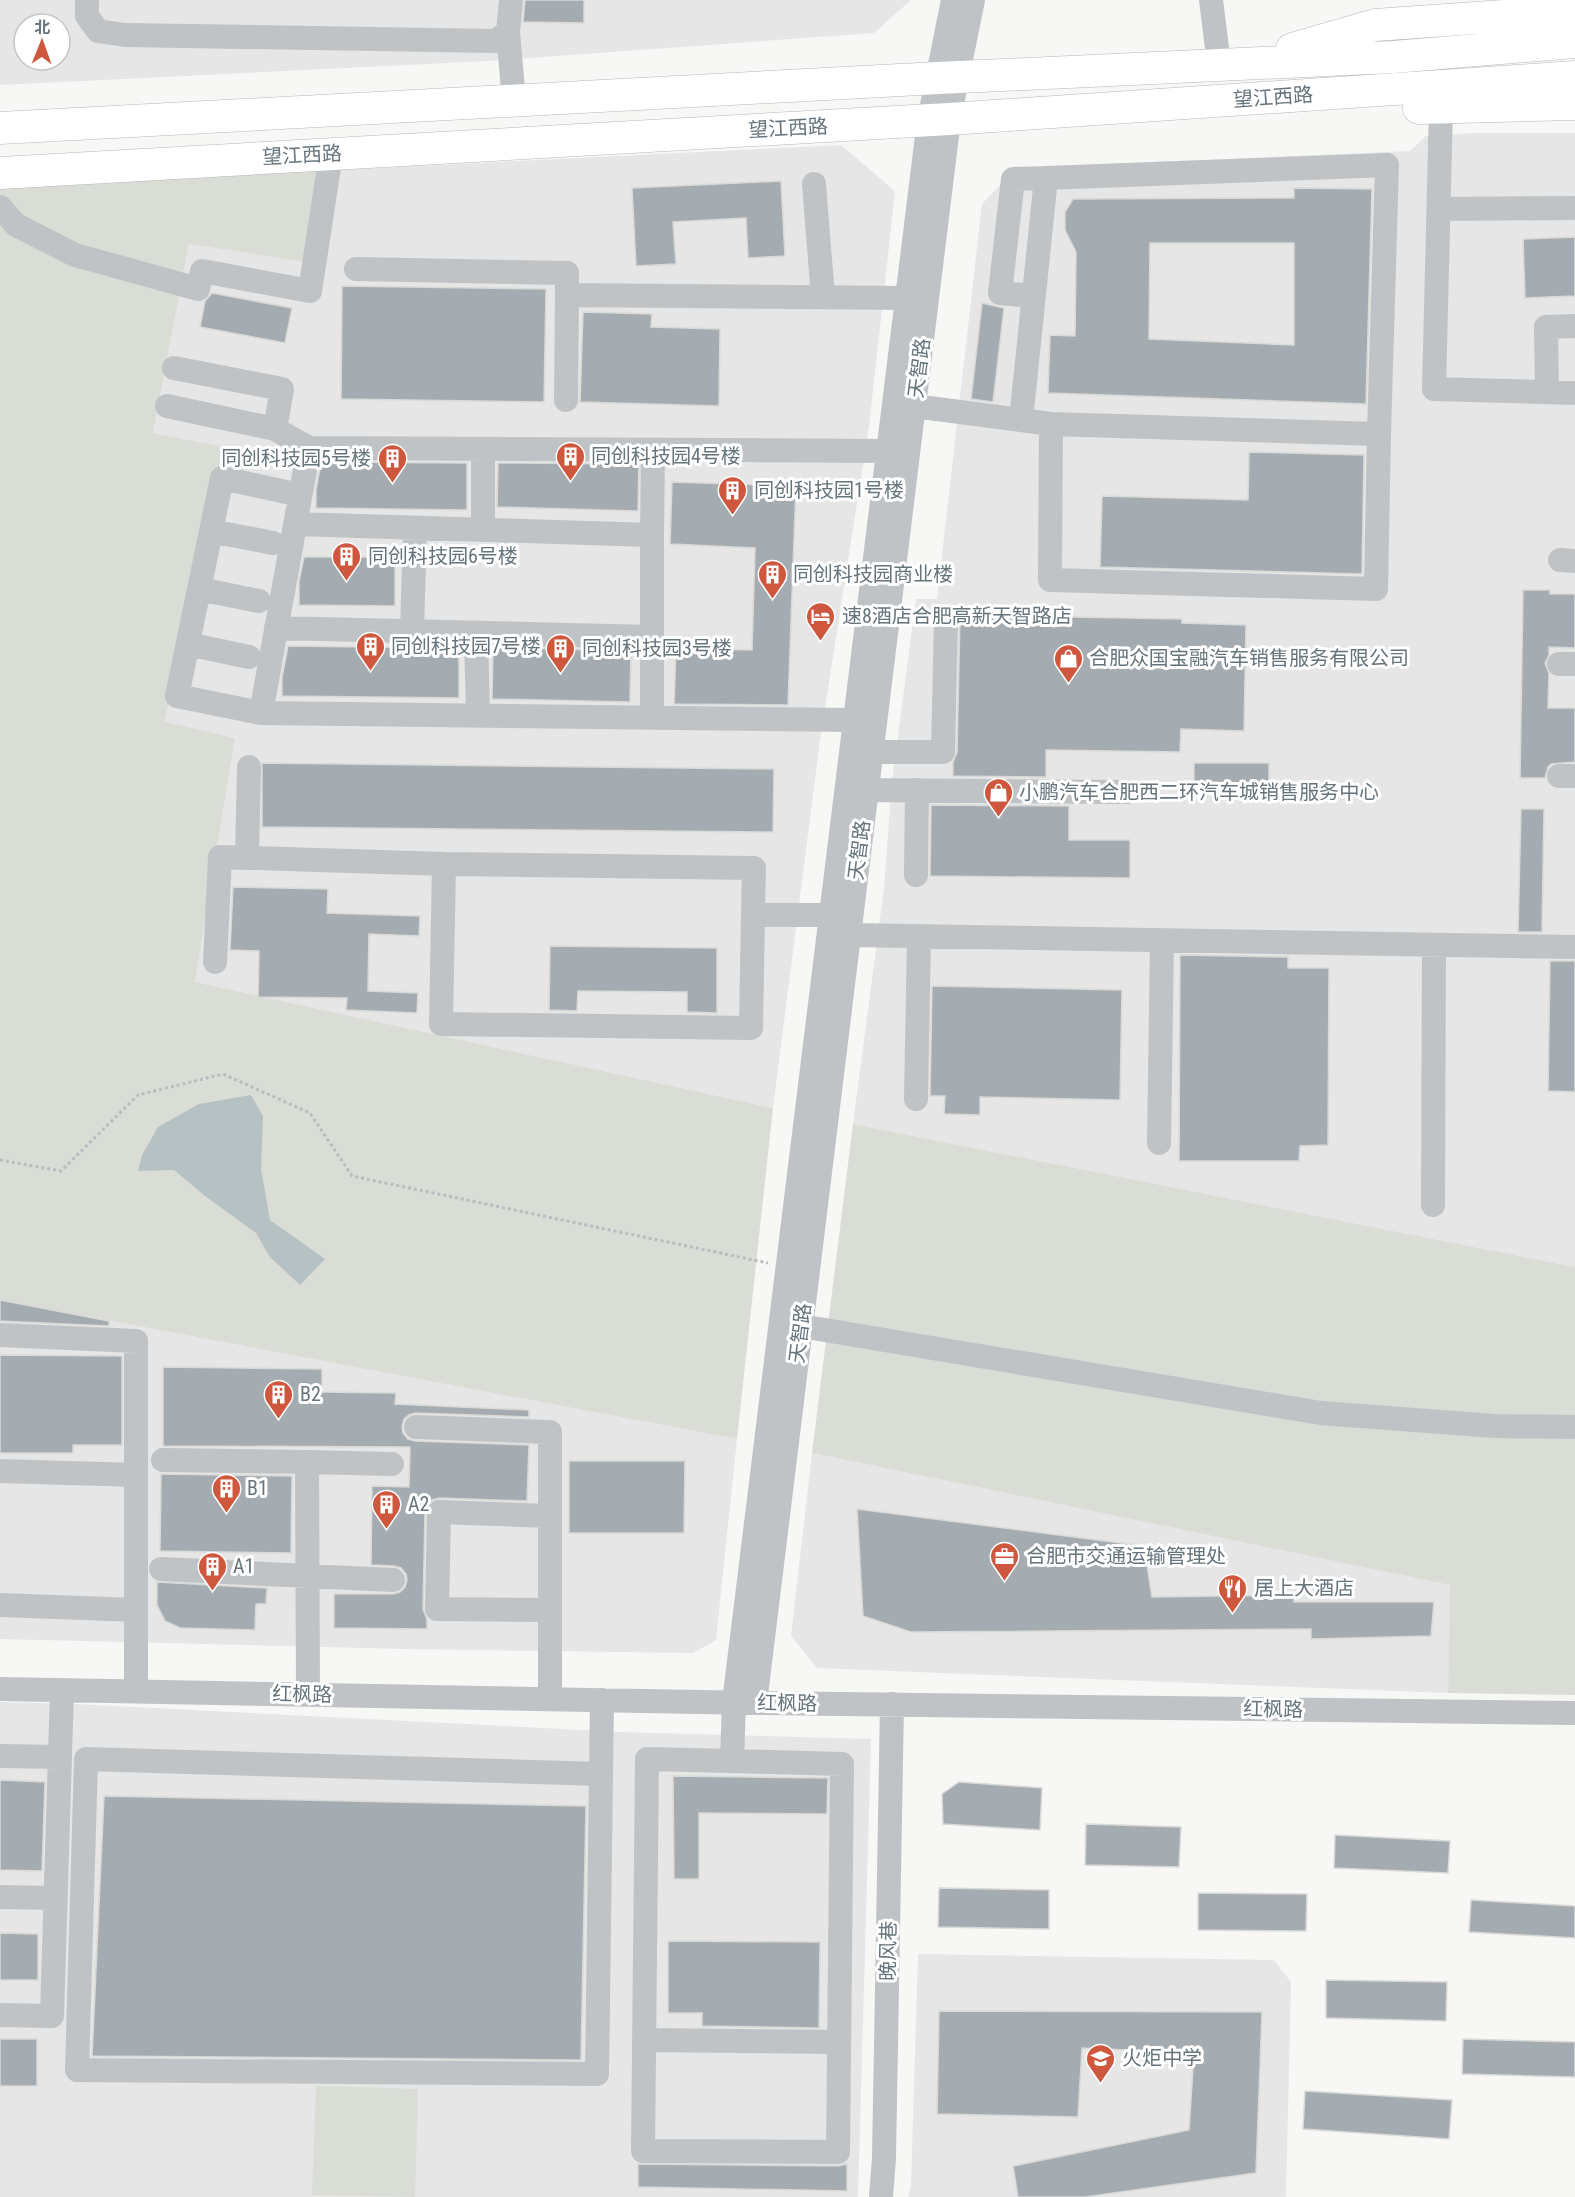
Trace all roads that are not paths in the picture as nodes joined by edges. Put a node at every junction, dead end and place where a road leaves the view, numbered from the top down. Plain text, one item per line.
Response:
1 (87, 0) edge
2 (511, 0) edge
3 (953, 0) edge
4 (973, 0) edge
5 (1210, 0) edge
6 (1575, 11) edge
7 (508, 32) junction
8 (1575, 42) edge
9 (1232, 64) junction
10 (1575, 77) edge
11 (948, 78) junction
12 (1253, 99) junction
13 (514, 101) junction
14 (1575, 104) edge
15 (1441, 107) junction
16 (939, 119) junction
17 (0, 128) edge
18 (331, 154) junction
19 (0, 173) edge
20 (1046, 178) junction
21 (814, 184) dead end
22 (0, 207) edge
23 (1439, 208) junction
24 (1575, 208) edge
25 (356, 269) dead end
26 (567, 295) junction
27 (1034, 296) junction
28 (823, 297) junction
29 (907, 298) junction
30 (1575, 326) edge
31 (174, 368) dead end
32 (1547, 392) junction
33 (1575, 393) edge
34 (566, 400) dead end
35 (167, 406) dead end
36 (914, 406) junction
37 (1021, 420) junction
38 (1052, 424) junction
39 (275, 429) junction
40 (1379, 434) junction
41 (309, 448) junction
42 (483, 449) junction
43 (653, 450) junction
44 (888, 451) junction
45 (300, 495) junction
46 (295, 524) junction
47 (415, 528) junction
48 (483, 530) junction
49 (211, 531) junction
50 (652, 535) junction
51 (273, 543) dead end
52 (199, 589) junction
53 (259, 601) dead end
54 (946, 617) dead end
55 (276, 628) junction
56 (412, 631) junction
57 (476, 633) junction
58 (652, 636) junction
59 (188, 644) junction
60 (249, 657) dead end
61 (261, 713) junction
62 (478, 715) junction
63 (652, 717) junction
64 (855, 720) junction
65 (871, 752) junction
66 (249, 766) dead end
67 (867, 790) junction
68 (917, 790) junction
69 (1127, 792) dead end
70 (247, 858) junction
71 (444, 864) junction
72 (916, 875) dead end
73 (753, 915) junction
74 (831, 915) junction
75 (849, 935) junction
76 (919, 936) junction
77 (1162, 941) junction
78 (1434, 945) junction
79 (1575, 947) edge
80 (216, 962) dead end
81 (916, 1099) dead end
82 (1159, 1143) dead end
83 (1433, 1205) dead end
84 (801, 1326) junction
85 (0, 1335) edge
86 (416, 1426) dead end
87 (1575, 1427) edge
88 (163, 1460) dead end
89 (307, 1462) junction
90 (392, 1464) dead end
91 (0, 1471) edge
92 (136, 1475) junction
93 (550, 1516) junction
94 (160, 1569) dead end
95 (308, 1575) junction
96 (393, 1580) dead end
97 (0, 1605) edge
98 (136, 1610) junction
99 (550, 1610) junction
100 (0, 1689) edge
101 (62, 1690) junction
102 (136, 1691) junction
103 (308, 1694) junction
104 (550, 1699) junction
105 (602, 1700) junction
106 (744, 1702) junction
107 (892, 1704) junction
108 (1575, 1713) edge
109 (0, 1756) edge
110 (60, 1757) junction
111 (732, 1761) junction
112 (601, 1774) junction
113 (0, 1897) edge
114 (55, 1898) junction
115 (0, 2015) edge
116 (644, 2040) junction
117 (839, 2042) junction
118 (880, 2197) edge

1 - 7 street
2 - 7 street
3 - 11 street, 天智路
4 - 11 street, 天智路
5 - 9 street
6 - 9 main road
7 - 13 street
8 - 9 main road, 望江西路
9 - 11 main road, 望江西路
10 - 12 main road, 望江西路
11 - 13 main road, 望江西路
11 - 16 street, 天智路
12 - 15 main road
12 - 16 main road, 望江西路
13 - 17 main road, 望江西路
14 - 15 main road
15 - 23 street
16 - 18 main road, 望江西路
16 - 29 street, 天智路
16 - 36 street, 天智路
18 - 19 main road, 望江西路
18 - 22 street
20 - 27 street
20 - 27 street
20 - 40 street
21 - 28 street
23 - 24 street
23 - 32 street
25 - 26 street
26 - 28 street
26 - 34 street
27 - 37 street
28 - 29 street
29 - 44 street, 天智路
30 - 32 street
31 - 39 street
32 - 33 street
35 - 39 street
36 - 37 street
36 - 65 street, 天智路
37 - 38 street
38 - 40 street
38 - 40 street
39 - 41 street
41 - 42 street
41 - 45 street
42 - 43 street
42 - 48 street
43 - 44 street
43 - 50 street
44 - 64 street, 天智路
45 - 46 street
45 - 49 street
46 - 47 street
46 - 55 street
47 - 48 street
47 - 56 street
48 - 50 street
49 - 51 street
49 - 52 street
50 - 58 street
52 - 53 street
52 - 59 street
54 - 65 street
55 - 56 street
55 - 61 street
56 - 57 street
57 - 58 street
57 - 62 street
58 - 63 street
59 - 60 street
59 - 61 street
61 - 62 street
62 - 63 street
63 - 64 street
64 - 74 street, 天智路
65 - 67 street, 天智路
66 - 70 street
67 - 68 street
67 - 75 street, 天智路
68 - 69 street
68 - 72 street
70 - 71 street
70 - 80 street
71 - 73 street
71 - 73 street
73 - 74 street
74 - 106 street, 天智路
75 - 76 street
75 - 84 street, 天智路
76 - 77 street
76 - 81 street
77 - 78 street
77 - 82 street
78 - 79 street
78 - 83 street
84 - 87 street
84 - 106 street, 天智路
85 - 92 street
86 - 93 street
88 - 89 street
89 - 90 street
89 - 95 street
91 - 92 street
92 - 98 street
93 - 99 street
93 - 99 street
94 - 95 street
95 - 96 street
95 - 103 street
97 - 98 street
98 - 102 street
99 - 104 street
100 - 101 street, 红枫路
101 - 102 street, 红枫路
101 - 110 street
102 - 103 street, 红枫路
103 - 104 street, 红枫路
104 - 105 street, 红枫路
105 - 106 street, 红枫路
105 - 112 street
106 - 107 street, 红枫路
106 - 111 street
107 - 108 street, 红枫路
107 - 118 street, 晚风巷
109 - 110 street
110 - 114 street
111 - 116 street
111 - 117 street
112 - 112 street
113 - 114 street
114 - 115 street
116 - 117 street
116 - 117 street

